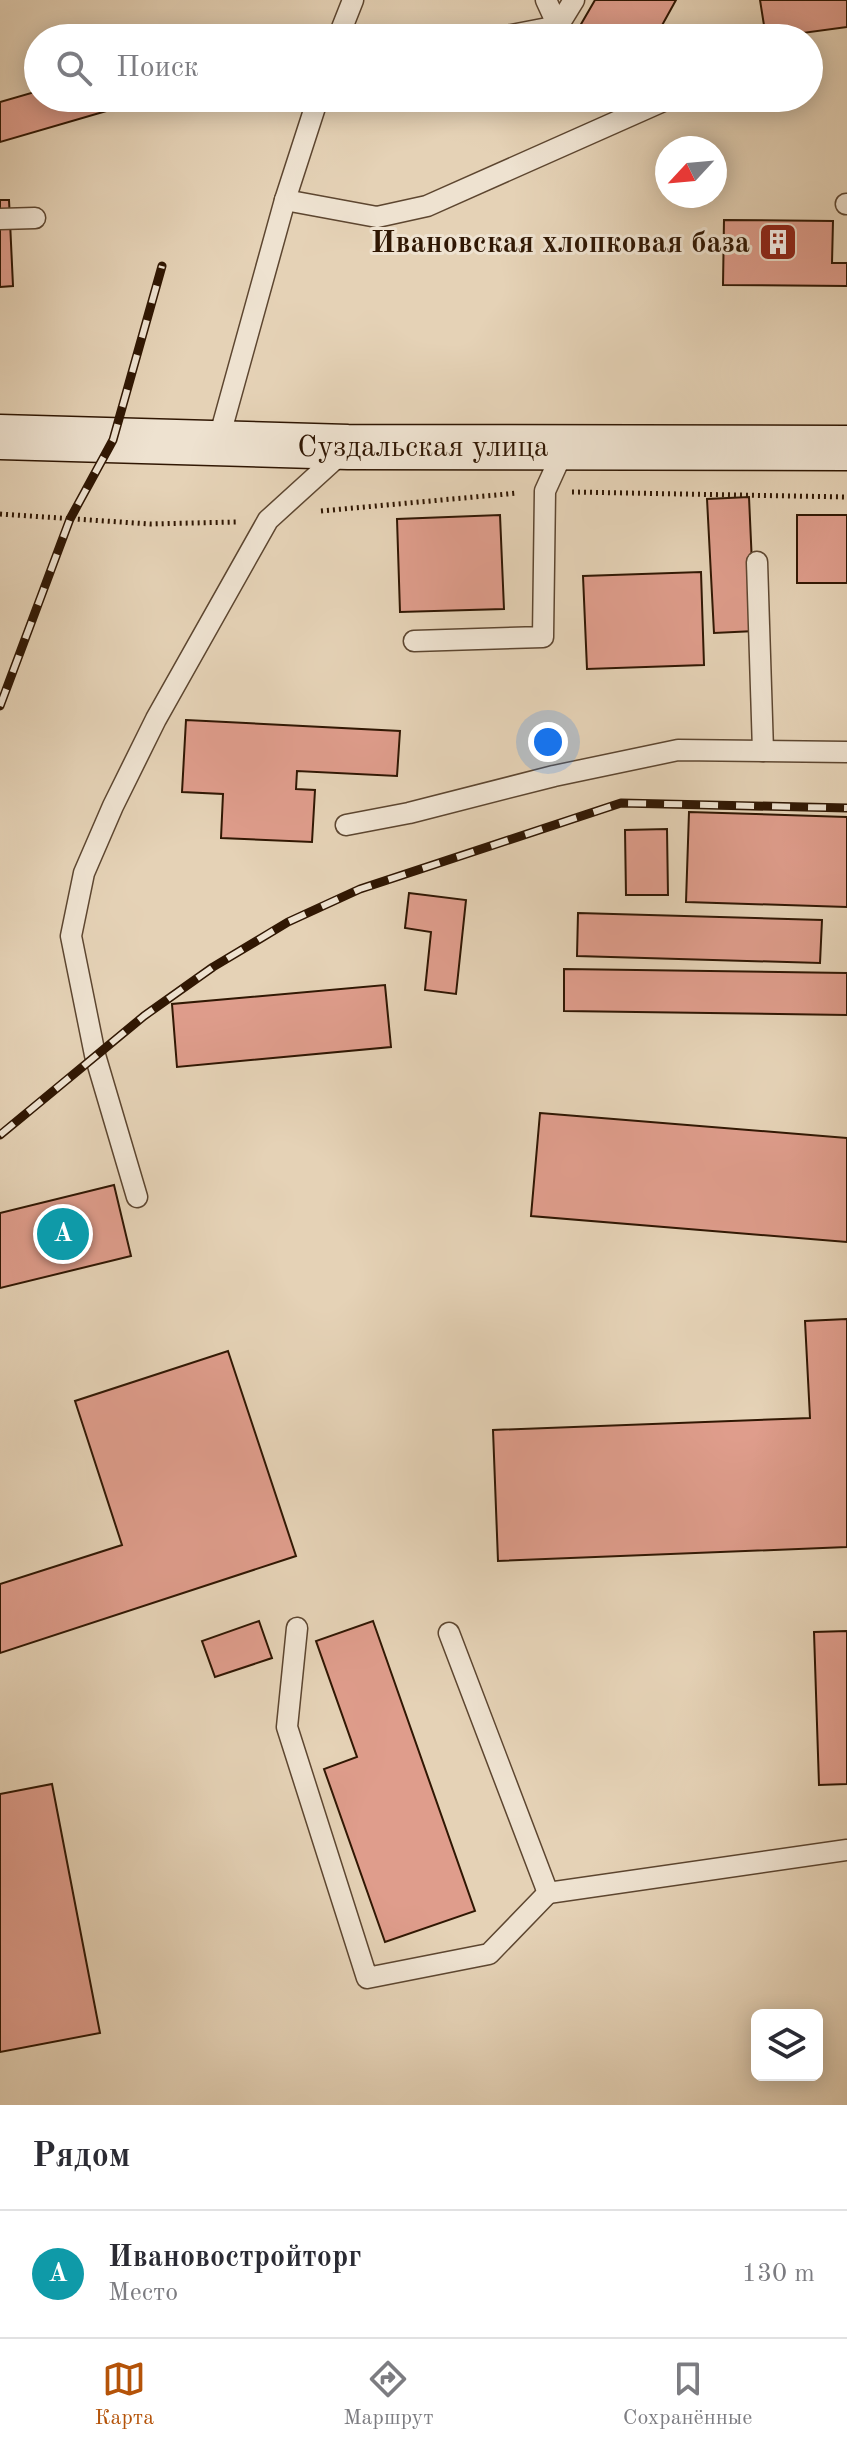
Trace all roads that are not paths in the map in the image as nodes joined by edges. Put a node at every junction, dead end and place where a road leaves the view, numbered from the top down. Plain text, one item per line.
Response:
1 (353, 0) edge
2 (546, 0) edge
3 (574, 0) edge
4 (344, 24) edge
5 (557, 24) edge
6 (559, 24) edge
7 (313, 112) edge
8 (638, 112) edge
9 (285, 200) junction
10 (35, 218) dead end
11 (0, 219) edge
12 (0, 437) edge
13 (218, 442) junction
14 (348, 447) junction
15 (565, 447) junction
16 (847, 448) edge
17 (757, 562) dead end
18 (414, 641) dead end
19 (763, 751) junction
20 (847, 752) edge
21 (346, 825) dead end
22 (137, 1197) dead end
23 (297, 1628) dead end
24 (449, 1633) dead end
25 (847, 1850) edge
26 (548, 1893) junction

1 - 4 lane
2 - 5 lane
3 - 6 lane
7 - 9 lane
8 - 9 lane
9 - 13 lane
10 - 11 lane
12 - 13 main road, Суздальская улица
13 - 14 main road, Суздальская улица
14 - 15 main road, Суздальская улица
14 - 22 lane
15 - 16 main road, Суздальская улица
15 - 18 lane
17 - 19 lane
19 - 20 lane
19 - 21 lane
23 - 26 lane
24 - 26 lane
25 - 26 lane

